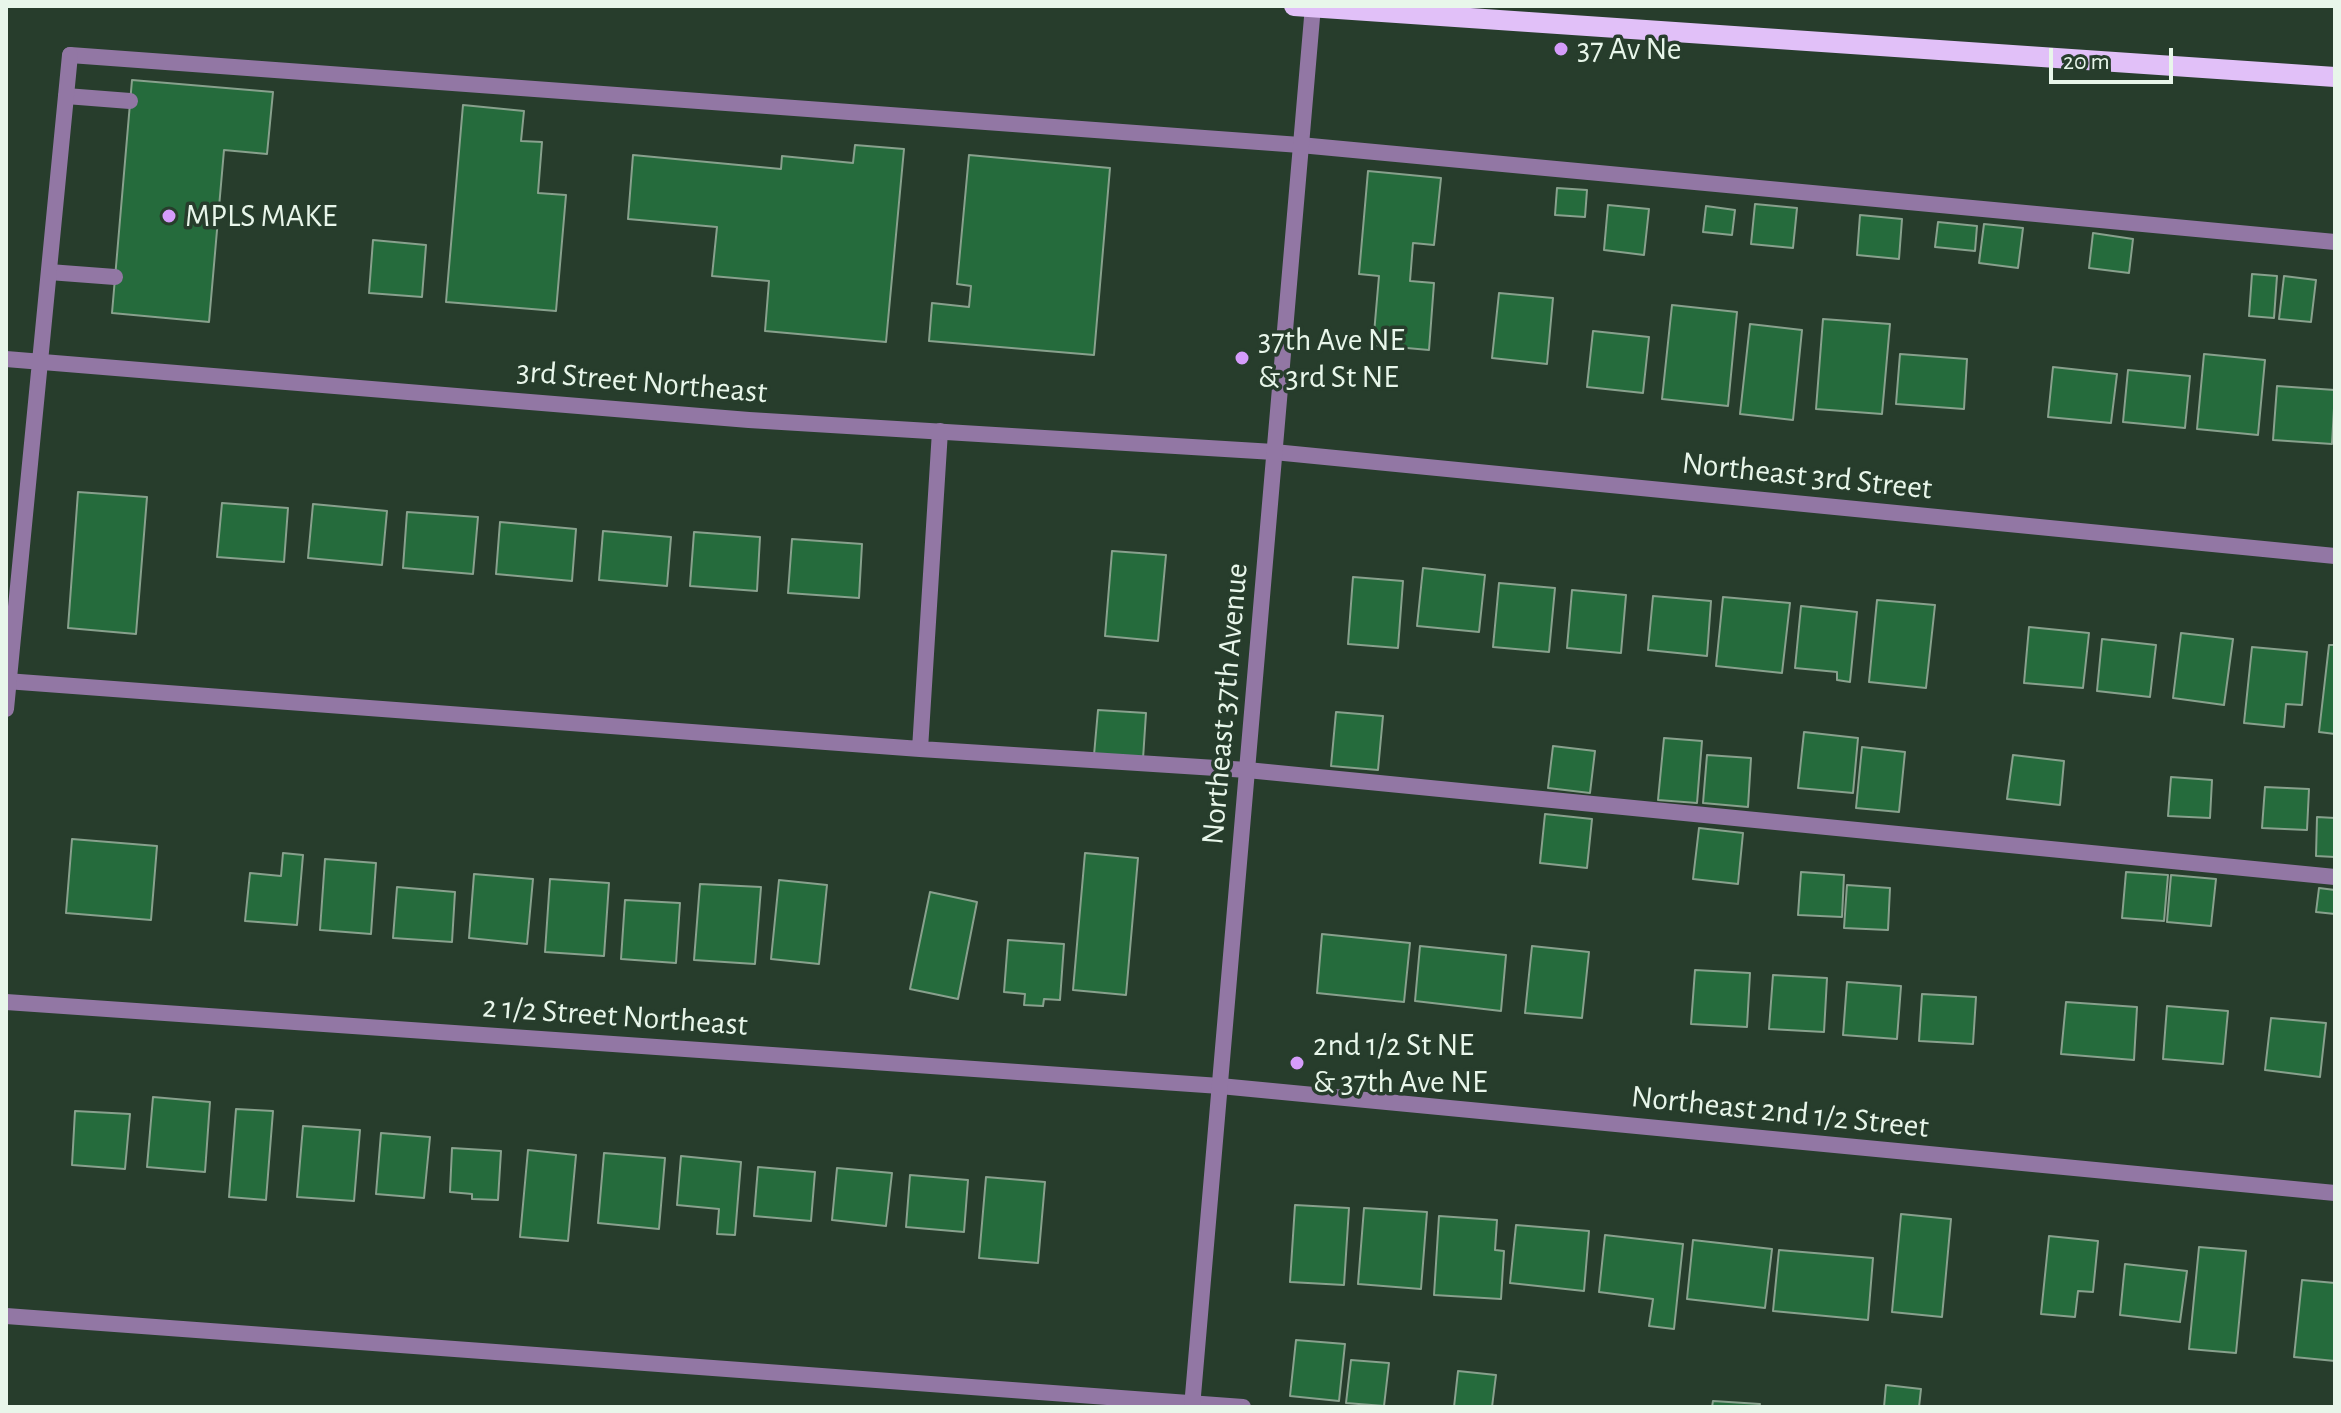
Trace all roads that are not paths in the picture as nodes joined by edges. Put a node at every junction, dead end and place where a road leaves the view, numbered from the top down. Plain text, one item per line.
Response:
1 (1307, 7) edge
2 (2335, 77) edge
3 (66, 96) junction
4 (130, 101) dead end
5 (1300, 145) junction
6 (2335, 242) edge
7 (49, 272) junction
8 (115, 277) dead end
9 (6, 359) edge
10 (40, 361) junction
11 (940, 431) junction
12 (1274, 452) junction
13 (2335, 556) edge
14 (7, 681) edge
15 (6, 709) edge
16 (920, 749) junction
17 (1247, 770) junction
18 (2335, 877) edge
19 (6, 1002) edge
20 (1220, 1086) junction
21 (2335, 1193) edge
22 (6, 1316) edge
23 (1192, 1405) edge
24 (1243, 1407) edge

1 - 2 main road
1 - 5 street, Northeast 37th Avenue
3 - 4 street
3 - 5 street
3 - 7 street
5 - 6 street
5 - 12 street, Northeast 37th Avenue
7 - 8 street
7 - 10 street
9 - 10 street, 3rd Street Northeast
10 - 11 street, 3rd Street Northeast
10 - 14 street
11 - 12 street, 3rd Street Northeast
11 - 16 street
12 - 13 street, Northeast 3rd Street
12 - 17 street, Northeast 37th Avenue
14 - 15 street
14 - 16 street
16 - 17 street
17 - 18 street
17 - 20 street, Northeast 37th Avenue
19 - 20 street, 2 1/2 Street Northeast
20 - 21 street, Northeast 2nd 1/2 Street
20 - 23 street, Northeast 37th Avenue
22 - 23 street
23 - 24 street

